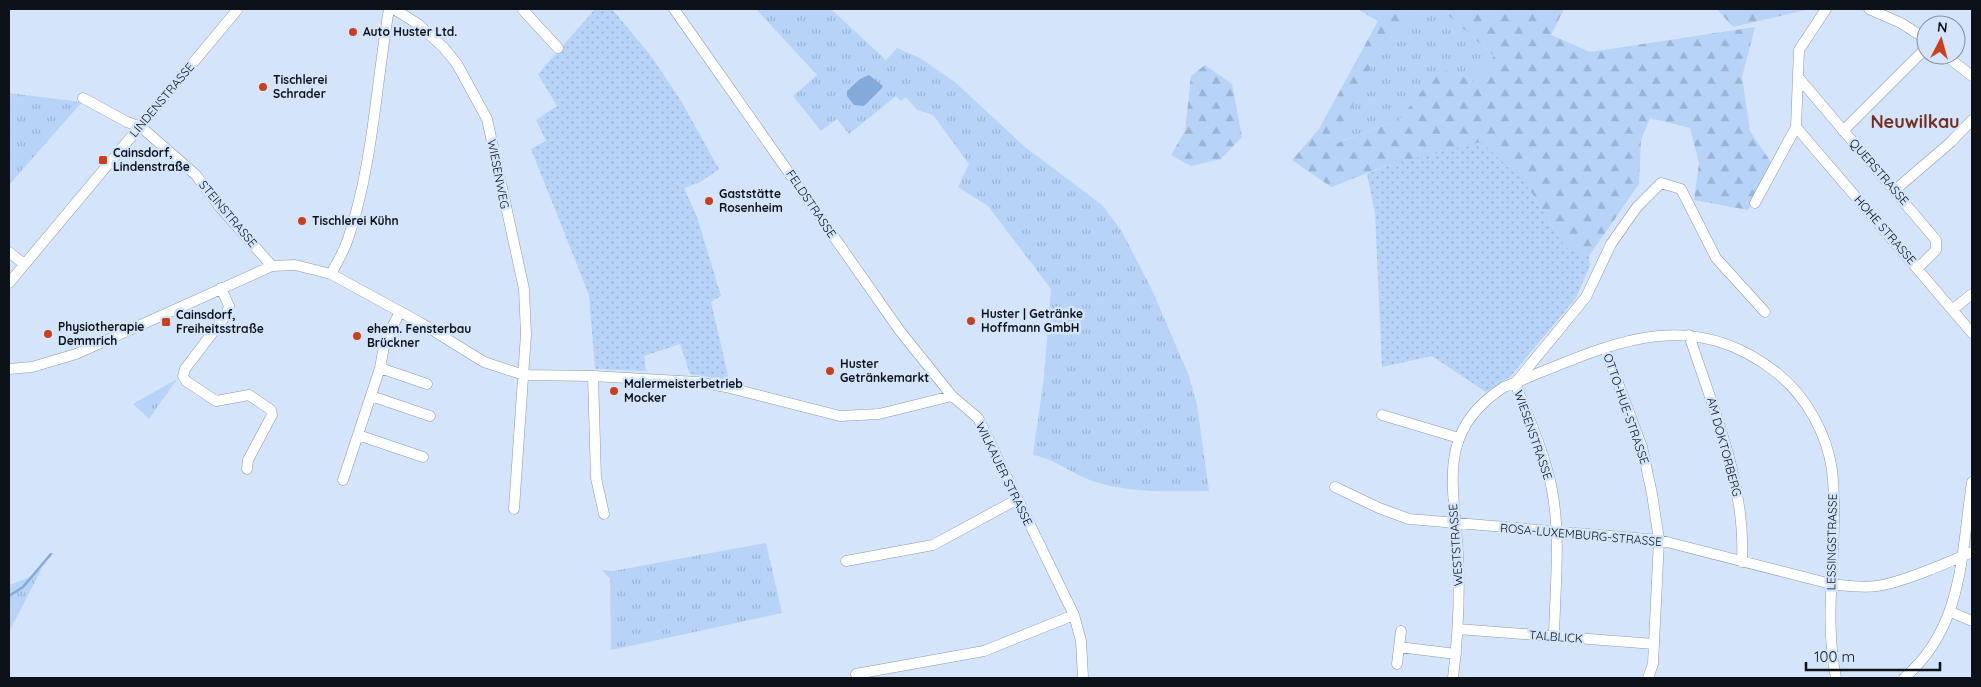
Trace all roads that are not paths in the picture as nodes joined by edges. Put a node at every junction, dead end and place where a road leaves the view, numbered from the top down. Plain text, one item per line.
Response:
1 (238, 9) edge
2 (389, 9) edge
3 (394, 9) edge
4 (522, 9) edge
5 (674, 9) edge
6 (1826, 9) edge
7 (1869, 9) edge
8 (1916, 32) edge
9 (558, 48) dead end
10 (1916, 58) edge
11 (1958, 65) edge
12 (1972, 76) edge
13 (1798, 77) junction
14 (83, 98) dead end
15 (1972, 120) edge
16 (141, 127) junction
17 (1796, 127) junction
18 (1843, 131) junction
19 (1895, 190) junction
20 (1755, 203) dead end
21 (9, 252) edge
22 (24, 264) junction
23 (272, 266) junction
24 (1918, 268) junction
25 (331, 274) junction
26 (9, 283) edge
27 (221, 288) junction
28 (1972, 294) edge
29 (1953, 309) junction
30 (400, 312) junction
31 (1765, 312) dead end
32 (1972, 333) edge
33 (1689, 335) junction
34 (1605, 348) junction
35 (380, 368) junction
36 (9, 369) edge
37 (524, 375) junction
38 (593, 376) junction
39 (1515, 383) junction
40 (427, 384) dead end
41 (371, 396) junction
42 (952, 396) junction
43 (1382, 415) dead end
44 (430, 416) dead end
45 (358, 435) junction
46 (1459, 438) junction
47 (423, 457) dead end
48 (247, 469) dead end
49 (343, 480) dead end
50 (1972, 482) edge
51 (1335, 487) dead end
52 (1016, 500) junction
53 (514, 509) dead end
54 (604, 514) dead end
55 (1455, 524) junction
56 (1557, 532) junction
57 (1658, 540) junction
58 (1967, 554) edge
59 (846, 561) dead end
60 (1742, 562) junction
61 (1831, 584) junction
62 (1951, 612) junction
63 (1074, 615) junction
64 (1972, 621) edge
65 (1458, 629) junction
66 (1401, 631) dead end
67 (1554, 637) junction
68 (1654, 644) junction
69 (1399, 647) junction
70 (1456, 654) junction
71 (1397, 664) dead end
72 (856, 674) dead end
73 (1083, 678) edge
74 (1453, 678) edge
75 (1648, 678) edge
76 (1836, 678) edge
77 (1904, 678) edge

1 - 16 street, LINDENSTRASSE
2 - 25 street
3 - 37 street, WIESENWEG
4 - 9 street
5 - 42 street, FELDSTRASSE
6 - 13 street
7 - 8 street
10 - 18 street
11 - 12 street
13 - 17 street
13 - 18 street, QUERSTRASSE
14 - 16 street, STEINSTRASSE
15 - 19 street
16 - 22 street, LINDENSTRASSE
16 - 23 street, STEINSTRASSE
17 - 20 street
17 - 24 street, HOHE STRASSE
18 - 19 street, QUERSTRASSE
19 - 24 street, QUERSTRASSE
21 - 22 street
22 - 26 street, LINDENSTRASSE
23 - 25 street
23 - 27 street
24 - 29 street, HOHE STRASSE
25 - 30 street
27 - 36 street
27 - 48 street
28 - 29 street
29 - 32 street, HOHE STRASSE
30 - 35 street
30 - 37 street
31 - 39 street
33 - 34 street, LESSINGSTRASSE
33 - 60 street, AM DOKTORBERG
33 - 61 street, LESSINGSTRASSE
34 - 39 street, LESSINGSTRASSE
34 - 57 street, OTTO-HUE-STRASSE
35 - 40 street
35 - 41 street
37 - 38 street
37 - 53 street, WIESENWEG
38 - 42 street
38 - 54 street
39 - 46 street, WESTSTRASSE
39 - 56 street, WIESENSTRASSE
41 - 44 street
41 - 45 street
42 - 52 street, WILKAUER STRASSE
43 - 46 street
45 - 47 street
45 - 49 street
46 - 55 street, WESTSTRASSE
50 - 58 street
51 - 55 street, ROSA-LUXEMBURG-STRASSE
52 - 59 street
52 - 63 street, WILKAUER STRASSE
55 - 56 street, ROSA-LUXEMBURG-STRASSE
55 - 65 street, WESTSTRASSE
56 - 57 street, ROSA-LUXEMBURG-STRASSE
56 - 67 street, WIESENSTRASSE
57 - 60 street, ROSA-LUXEMBURG-STRASSE
57 - 68 street, OTTO-HUE-STRASSE
58 - 61 street, ROSA-LUXEMBURG-STRASSE
58 - 62 street
60 - 61 street, ROSA-LUXEMBURG-STRASSE
61 - 76 street, LESSINGSTRASSE
62 - 64 street
62 - 77 street
63 - 72 street
63 - 73 street, WILKAUER STRASSE
65 - 67 street, TALBLICK
65 - 70 street, WESTSTRASSE
66 - 69 street
67 - 68 street, TALBLICK
68 - 75 street, OTTO-HUE-STRASSE
69 - 70 street
69 - 71 street
70 - 74 street, WESTSTRASSE

